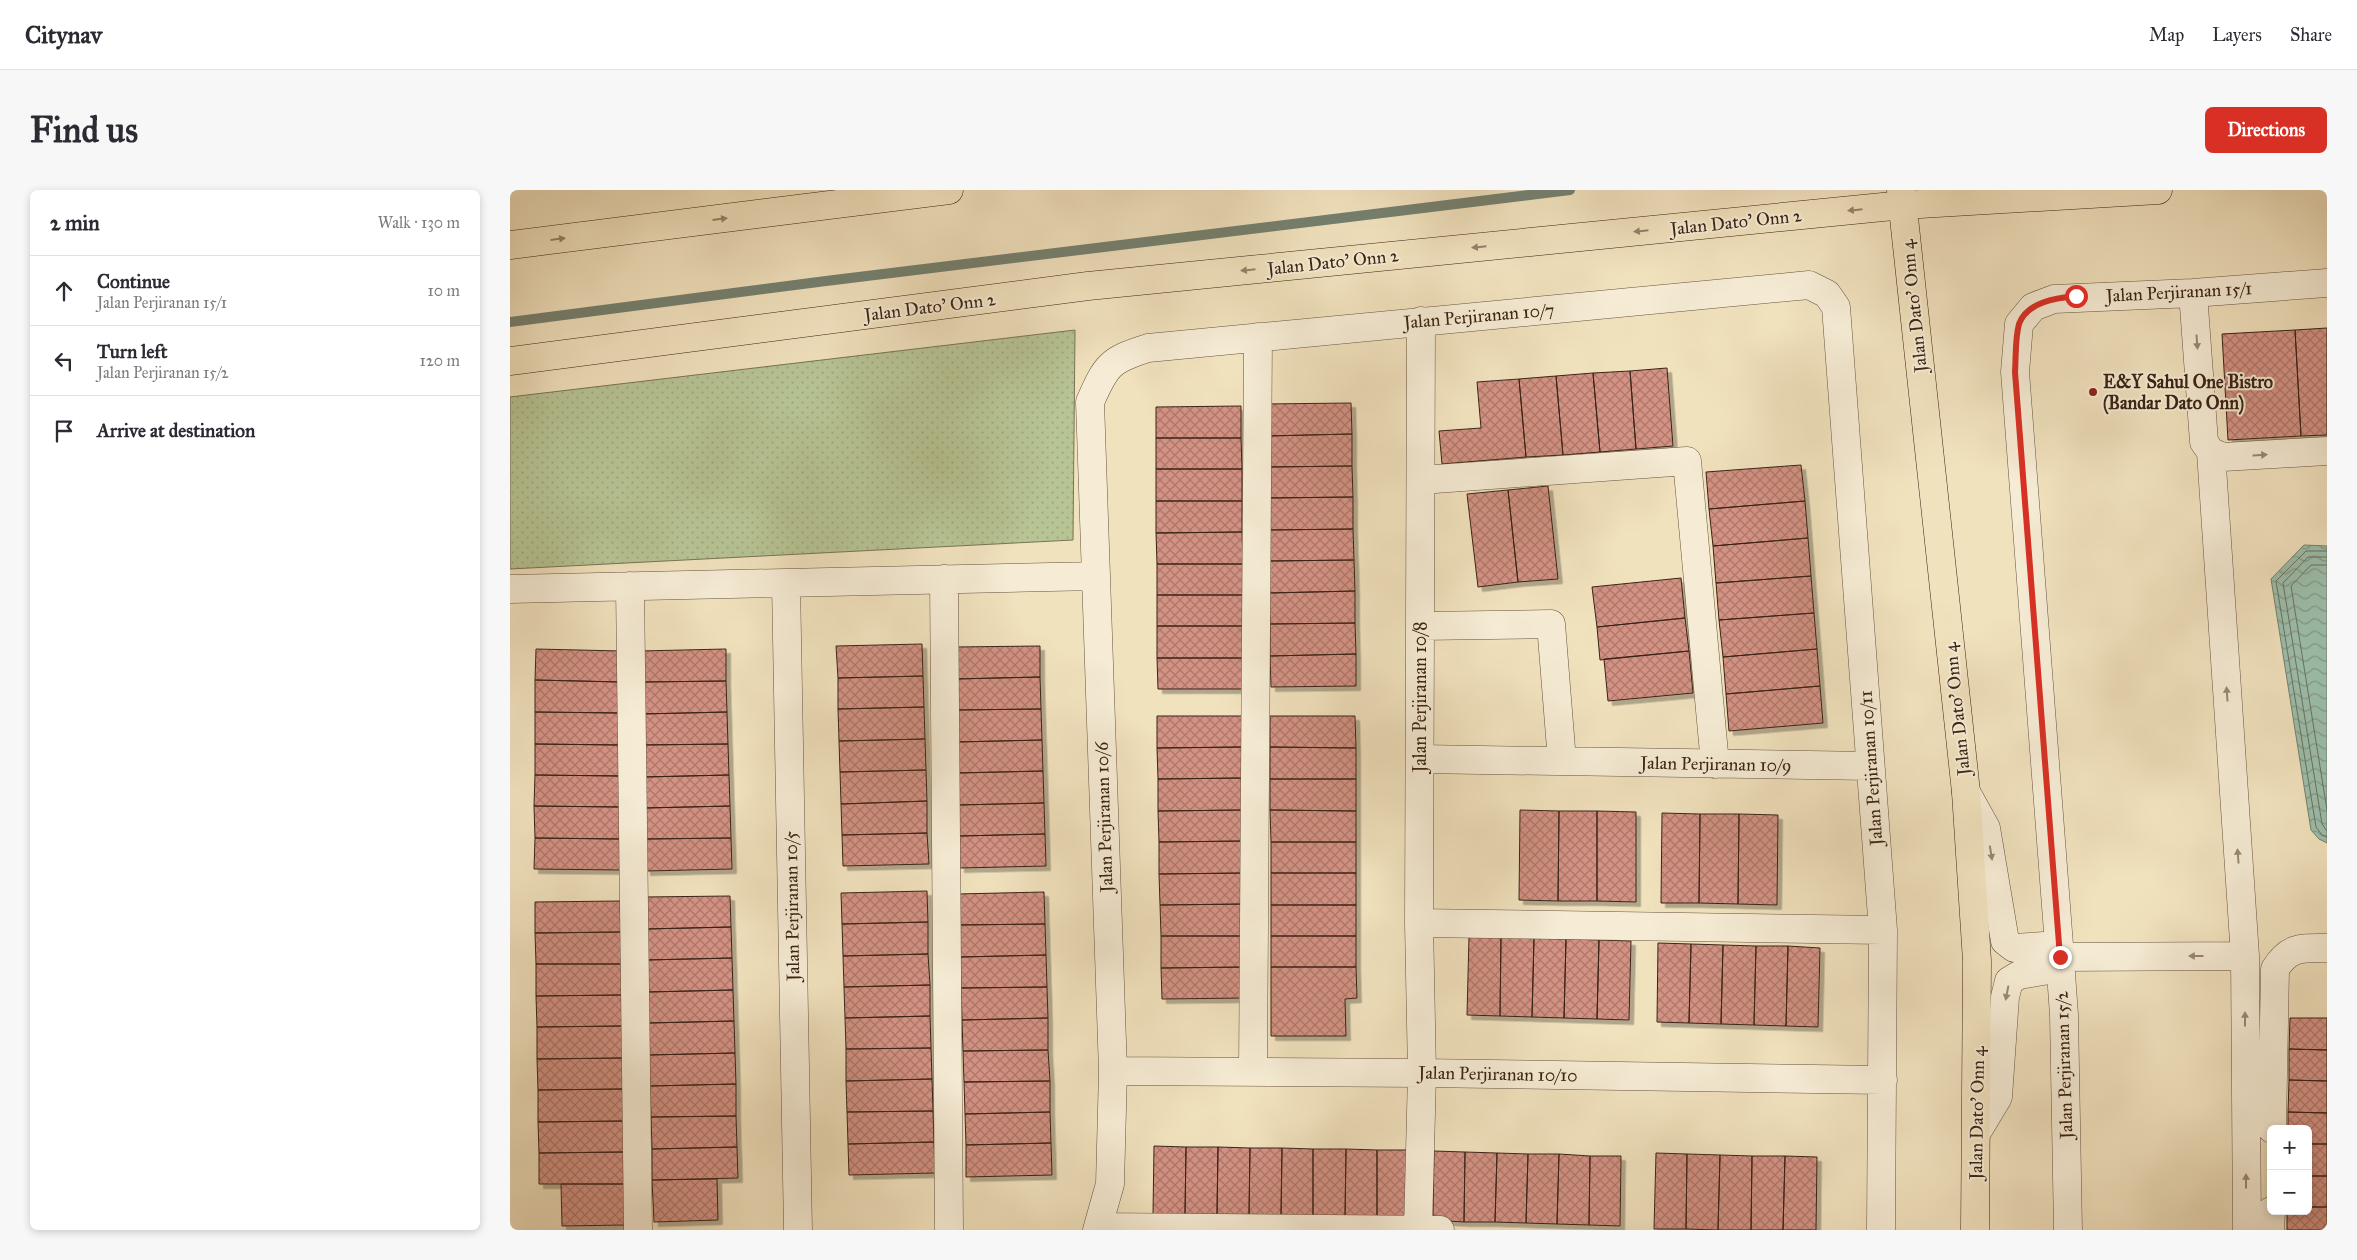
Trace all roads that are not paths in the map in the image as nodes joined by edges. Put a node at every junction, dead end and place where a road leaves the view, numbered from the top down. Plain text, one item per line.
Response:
1 (949, 190) edge
2 (2158, 190) edge
3 (1902, 198) edge
4 (510, 245) edge
5 (2327, 283) edge
6 (1809, 285) joint
7 (2193, 293) junction
8 (2033, 307) joint
9 (1421, 322) junction
10 (1258, 337) junction
11 (510, 361) edge
12 (1090, 402) joint
13 (2327, 451) edge
14 (2211, 452) junction
15 (1420, 480) junction
16 (1096, 576) junction
17 (944, 579) junction
18 (786, 582) junction
19 (630, 586) junction
20 (510, 589) edge
21 (1421, 626) junction
22 (1420, 759) junction
23 (1562, 761) junction
24 (1715, 764) junction
25 (1870, 766) junction
26 (1966, 792) junction
27 (1419, 923) junction
28 (1883, 930) junction
29 (2327, 948) edge
30 (2245, 956) junction
31 (2060, 957) junction
32 (1113, 1071) junction
33 (1253, 1072) junction
34 (1422, 1073) junction
35 (1883, 1080) junction
36 (2272, 1125) edge
37 (1978, 1132) junction
38 (2271, 1215) edge
39 (1098, 1228) edge
40 (638, 1230) edge
41 (798, 1230) edge
42 (949, 1230) edge
43 (1425, 1230) edge
44 (1881, 1230) edge
45 (1975, 1230) edge
46 (2068, 1230) edge
47 (2247, 1230) edge
48 (2270, 1230) edge

4 -> 1 main road
2 - 3 main road, Jalan Dato' Onn 2
3 -> 11 main road, Jalan Dato' Onn 2
3 - 26 main road, Jalan Dato' Onn 4
5 - 7 street, Jalan Perjiranan 15/1
6 - 9 street, Jalan Perjiranan 10/7
6 - 25 street, Jalan Perjiranan 10/11
7 - 8 street, Jalan Perjiranan 15/1
7 -> 14 street
8 - 31 street, Jalan Perjiranan 15/2
9 - 10 street, Jalan Perjiranan 10/7
9 - 15 street, Jalan Perjiranan 10/8
10 - 12 street, Jalan Perjiranan 10/7
10 - 33 street
12 - 16 street, Jalan Perjiranan 10/6
14 -> 13 street
30 -> 14 street
15 - 21 street, Jalan Perjiranan 10/8
15 - 24 street
16 - 17 street
16 - 32 street, Jalan Perjiranan 10/6
17 - 18 street
17 - 42 street
18 - 19 street
18 - 41 street, Jalan Perjiranan 10/5
19 - 20 street
19 - 40 street
21 - 22 street, Jalan Perjiranan 10/8
21 - 23 street
22 - 23 street, Jalan Perjiranan 10/9
22 - 27 street, Jalan Perjiranan 10/8
23 - 24 street, Jalan Perjiranan 10/9
24 - 25 street, Jalan Perjiranan 10/9
25 - 28 street, Jalan Perjiranan 10/11
26 -> 31 street
26 - 37 main road, Jalan Dato' Onn 4
27 - 28 street
27 - 34 street, Jalan Perjiranan 10/8
28 - 35 street, Jalan Perjiranan 10/11
29 - 36 street
30 -> 31 street
47 -> 30 street
31 -> 37 street
31 - 46 street, Jalan Perjiranan 15/2
32 - 33 street, Jalan Perjiranan 10/10
32 - 39 street, Jalan Perjiranan 10/6
33 - 34 street, Jalan Perjiranan 10/10
34 - 35 street, Jalan Perjiranan 10/10
34 - 43 street, Jalan Perjiranan 10/8
35 - 44 street, Jalan Perjiranan 10/11
37 - 45 main road, Jalan Dato' Onn 4
38 - 48 street
39 - 43 street

